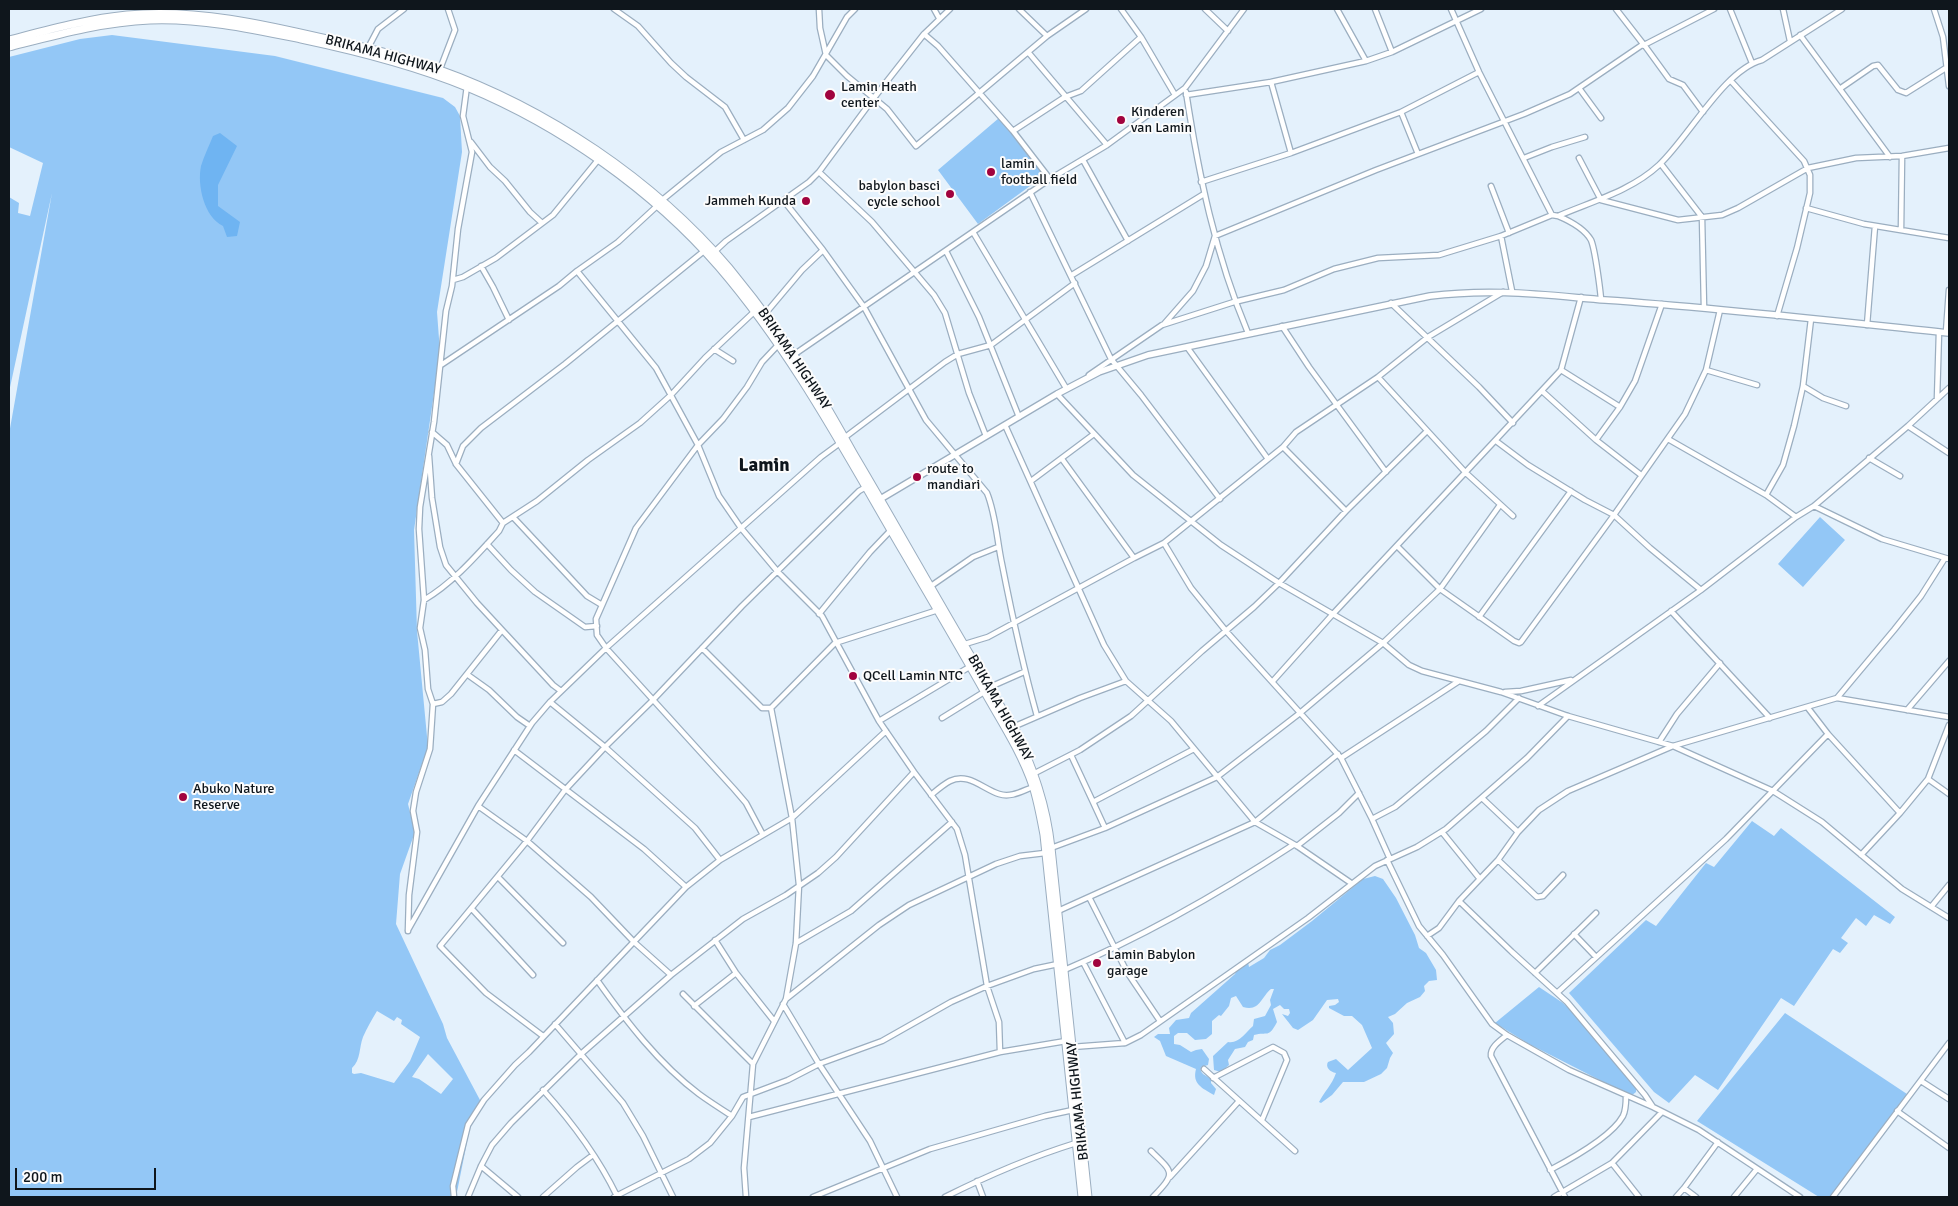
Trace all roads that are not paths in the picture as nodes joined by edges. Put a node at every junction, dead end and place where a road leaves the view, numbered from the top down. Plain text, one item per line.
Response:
1 (404, 9) edge
2 (448, 9) edge
3 (614, 9) edge
4 (819, 9) edge
5 (856, 9) edge
6 (934, 9) edge
7 (950, 9) edge
8 (1019, 9) edge
9 (1086, 9) edge
10 (1121, 9) edge
11 (1205, 9) edge
12 (1244, 9) edge
13 (1336, 9) edge
14 (1375, 9) edge
15 (1451, 9) edge
16 (1481, 9) edge
17 (1616, 9) edge
18 (1714, 9) edge
19 (1730, 9) edge
20 (1783, 9) edge
21 (1842, 9) edge
22 (1934, 9) edge
23 (939, 18) junction
24 (1457, 20) junction
25 (68, 28) junction
26 (1228, 31) junction
27 (924, 34) junction
28 (1800, 35) junction
29 (1047, 36) junction
30 (1141, 37) junction
31 (9, 40) edge
32 (1790, 40) junction
33 (1644, 45) junction
34 (9, 47) edge
35 (368, 48) junction
36 (1028, 52) junction
37 (1392, 52) junction
38 (826, 55) junction
39 (1366, 61) junction
40 (1752, 63) junction
41 (1948, 66) edge
42 (440, 69) junction
43 (1479, 72) junction
44 (1731, 81) junction
45 (1271, 82) junction
46 (468, 84) junction
47 (1949, 86) edge
48 (1185, 88) junction
49 (1579, 88) junction
50 (1840, 88) junction
51 (979, 94) junction
52 (1186, 95) junction
53 (1175, 96) junction
54 (1065, 97) junction
55 (873, 99) junction
56 (1401, 112) junction
57 (1703, 112) junction
58 (1600, 118) dead end
59 (1505, 121) junction
60 (1013, 131) junction
61 (1585, 137) dead end
62 (469, 139) junction
63 (744, 140) junction
64 (1107, 145) junction
65 (1949, 148) edge
66 (1291, 153) junction
67 (1418, 154) junction
68 (1902, 156) junction
69 (1890, 157) junction
70 (1524, 158) junction
71 (1579, 158) dead end
72 (598, 160) junction
73 (1083, 160) junction
74 (1661, 164) junction
75 (1808, 168) junction
76 (819, 172) junction
77 (1050, 179) junction
78 (1201, 182) junction
79 (1491, 186) dead end
80 (1030, 192) junction
81 (1204, 194) junction
82 (1601, 200) junction
83 (784, 201) junction
84 (659, 204) junction
85 (1806, 208) junction
86 (1555, 215) junction
87 (1702, 217) junction
88 (542, 223) junction
89 (1875, 226) junction
90 (1901, 230) junction
91 (973, 232) junction
92 (1509, 233) junction
93 (1215, 236) junction
94 (1501, 236) junction
95 (1949, 238) edge
96 (1128, 241) junction
97 (823, 250) junction
98 (946, 252) junction
99 (709, 253) junction
100 (481, 266) junction
101 (915, 271) junction
102 (577, 272) junction
103 (1072, 275) junction
104 (452, 280) junction
105 (1075, 283) junction
106 (1949, 290) edge
107 (1504, 291) junction
108 (1512, 292) junction
109 (1582, 297) junction
110 (1601, 299) junction
111 (1234, 302) junction
112 (1391, 303) junction
113 (1662, 304) junction
114 (864, 307) junction
115 (1704, 308) junction
116 (1720, 310) junction
117 (754, 311) junction
118 (765, 314) junction
119 (1778, 316) junction
120 (1811, 319) junction
121 (509, 320) junction
122 (1025, 320) junction
123 (617, 321) junction
124 (1162, 325) junction
125 (1867, 325) junction
126 (1282, 326) junction
127 (1945, 332) edge
128 (1248, 333) junction
129 (1428, 338) junction
130 (779, 344) junction
131 (991, 345) junction
132 (1187, 346) junction
133 (714, 349) junction
134 (958, 354) junction
135 (792, 357) junction
136 (1111, 359) junction
137 (733, 361) dead end
138 (441, 365) junction
139 (1116, 365) junction
140 (1561, 370) junction
141 (1706, 370) junction
142 (1378, 377) junction
143 (1084, 379) junction
144 (1757, 385) dead end
145 (1803, 386) junction
146 (910, 388) junction
147 (1066, 388) junction
148 (1948, 390) edge
149 (1542, 391) junction
150 (1057, 394) junction
151 (671, 395) junction
152 (1937, 399) junction
153 (1336, 405) junction
154 (1846, 406) dead end
155 (1620, 407) junction
156 (1019, 417) junction
157 (1513, 423) junction
158 (1005, 425) junction
159 (1908, 426) junction
160 (1427, 431) junction
161 (432, 432) junction
162 (1094, 434) junction
163 (986, 436) junction
164 (1668, 439) junction
165 (842, 440) junction
166 (1596, 440) junction
167 (1496, 441) junction
168 (698, 445) junction
169 (429, 447) junction
170 (1283, 447) junction
171 (1949, 453) edge
172 (953, 455) junction
173 (1869, 458) junction
174 (1062, 459) junction
175 (1268, 459) junction
176 (456, 464) junction
177 (1386, 472) junction
178 (1466, 473) junction
179 (1641, 475) junction
180 (1900, 476) dead end
181 (1031, 481) junction
182 (866, 487) junction
183 (1571, 491) junction
184 (1766, 495) junction
185 (1220, 499) junction
186 (878, 501) junction
187 (1500, 505) junction
188 (1814, 506) junction
189 (1346, 511) junction
190 (1614, 515) junction
191 (1513, 516) dead end
192 (513, 517) junction
193 (1796, 517) junction
194 (1192, 521) junction
195 (503, 523) junction
196 (741, 528) junction
197 (891, 530) junction
198 (1164, 543) junction
199 (487, 544) junction
200 (1397, 546) junction
201 (998, 547) junction
202 (1134, 558) junction
203 (1947, 559) edge
204 (778, 572) junction
205 (454, 577) junction
206 (1279, 583) junction
207 (931, 586) junction
208 (1078, 589) junction
209 (1440, 589) junction
210 (1701, 590) junction
211 (424, 600) junction
212 (602, 605) junction
213 (938, 610) junction
214 (1671, 611) junction
215 (819, 614) junction
216 (1332, 615) junction
217 (1479, 616) junction
218 (1014, 624) junction
219 (597, 626) junction
220 (502, 630) junction
221 (1226, 631) junction
222 (835, 643) junction
223 (1382, 643) junction
224 (965, 644) junction
225 (606, 648) junction
226 (702, 648) junction
227 (1949, 661) edge
228 (1720, 663) junction
229 (970, 666) junction
230 (1024, 672) junction
231 (468, 675) junction
232 (1575, 679) junction
233 (1126, 681) junction
234 (1459, 681) junction
235 (1273, 682) junction
236 (987, 689) junction
237 (561, 691) junction
238 (1501, 692) junction
239 (1519, 698) junction
240 (1836, 698) junction
241 (652, 700) junction
242 (1149, 700) junction
243 (550, 702) junction
244 (433, 704) junction
245 (1538, 706) junction
246 (771, 708) junction
247 (1808, 708) junction
248 (1907, 710) junction
249 (1300, 713) junction
250 (1037, 716) junction
251 (1568, 716) junction
252 (1949, 717) edge
253 (942, 718) dead end
254 (1770, 718) junction
255 (879, 721) junction
256 (530, 726) junction
257 (1949, 726) edge
258 (1013, 727) junction
259 (886, 731) junction
260 (1828, 734) junction
261 (1660, 742) junction
262 (605, 746) junction
263 (1673, 746) junction
264 (1194, 749) junction
265 (514, 750) junction
266 (1071, 755) junction
267 (1339, 756) junction
268 (914, 772) junction
269 (1035, 773) junction
270 (1217, 777) junction
271 (1928, 779) junction
272 (1033, 787) junction
273 (566, 790) junction
274 (1773, 791) junction
275 (1359, 793) junction
276 (1949, 794) edge
277 (931, 795) junction
278 (1482, 798) junction
279 (1093, 802) junction
280 (478, 806) junction
281 (1900, 813) junction
282 (792, 818) junction
283 (1372, 819) junction
284 (952, 822) junction
285 (1255, 822) junction
286 (1105, 828) junction
287 (1442, 832) junction
288 (1518, 832) junction
289 (764, 834) junction
290 (527, 841) junction
291 (1295, 845) junction
292 (1051, 848) junction
293 (1045, 853) junction
294 (1861, 855) junction
295 (1388, 859) junction
296 (720, 860) junction
297 (1498, 860) junction
298 (969, 875) junction
299 (1563, 875) dead end
300 (498, 877) junction
301 (1480, 879) junction
302 (1351, 883) junction
303 (799, 885) junction
304 (1949, 885) edge
305 (686, 887) junction
306 (1090, 897) junction
307 (1459, 901) junction
308 (1931, 907) junction
309 (472, 909) junction
310 (1058, 911) junction
311 (1596, 913) dead end
312 (1949, 918) edge
313 (1574, 934) junction
314 (1426, 936) junction
315 (715, 940) junction
316 (634, 942) junction
317 (563, 943) dead end
318 (796, 943) junction
319 (1116, 947) junction
320 (1596, 957) junction
321 (1083, 962) junction
322 (1058, 964) junction
323 (1062, 972) junction
324 (1535, 972) junction
325 (736, 973) junction
326 (533, 975) dead end
327 (671, 975) junction
328 (597, 980) junction
329 (987, 986) junction
330 (1064, 991) junction
331 (1558, 992) junction
332 (683, 994) dead end
333 (784, 1002) junction
334 (694, 1006) junction
335 (622, 1016) junction
336 (774, 1021) junction
337 (1160, 1021) junction
338 (555, 1024) junction
339 (1507, 1035) junction
340 (543, 1036) junction
341 (1066, 1041) junction
342 (1125, 1043) junction
343 (1949, 1043) edge
344 (1072, 1047) junction
345 (1947, 1050) edge
346 (1000, 1052) junction
347 (581, 1054) junction
348 (753, 1064) junction
349 (819, 1064) junction
350 (1204, 1069) dead end
351 (1213, 1078) junction
352 (1921, 1081) junction
353 (543, 1090) junction
354 (839, 1094) junction
355 (749, 1095) junction
356 (1626, 1096) junction
357 (1949, 1099) edge
358 (1239, 1101) junction
359 (1652, 1107) junction
360 (1073, 1110) junction
361 (1897, 1111) junction
362 (1662, 1112) junction
363 (732, 1116) junction
364 (750, 1117) junction
365 (1262, 1120) junction
366 (1718, 1142) junction
367 (1076, 1143) junction
368 (1949, 1148) edge
369 (1151, 1151) dead end
370 (1295, 1151) dead end
371 (593, 1155) junction
372 (1612, 1163) junction
373 (481, 1166) junction
374 (882, 1169) junction
375 (1757, 1169) junction
376 (1550, 1170) junction
377 (662, 1173) junction
378 (1170, 1177) junction
379 (977, 1181) junction
380 (1684, 1188) junction
381 (1562, 1192) junction
382 (826, 1195) edge
383 (454, 1197) edge
384 (468, 1197) edge
385 (518, 1197) edge
386 (543, 1197) edge
387 (616, 1197) edge
388 (672, 1197) edge
389 (746, 1197) edge
390 (813, 1197) edge
391 (897, 1197) edge
392 (945, 1197) edge
393 (983, 1197) edge
394 (1082, 1197) edge
395 (1088, 1197) edge
396 (1153, 1197) edge
397 (1554, 1197) edge
398 (1565, 1197) edge
399 (1639, 1197) edge
400 (1676, 1197) edge
401 (1696, 1197) edge
402 (1734, 1197) edge
403 (1800, 1197) edge
404 (1833, 1197) edge

1 - 35 street
2 - 42 street
3 - 63 street
4 - 38 street
5 - 38 street
6 - 23 street
7 - 23 street
8 - 29 street
9 - 29 street
10 - 30 street
11 - 26 street
12 - 26 street
13 - 39 street
14 - 37 street
15 - 24 street
16 - 24 street
17 - 33 street
18 - 33 street
19 - 40 street
20 - 32 street
21 - 28 street
22 - 41 street
23 - 27 street
24 - 37 street
24 - 43 street
25 - 31 highway, BRIKAMA HIGHWAY
25 - 34 highway, BRIKAMA HIGHWAY
25 - 35 highway, BRIKAMA HIGHWAY
25 - 46 highway, BRIKAMA HIGHWAY
26 - 48 street
27 - 51 street
27 - 55 street
28 - 32 street
28 - 50 street
29 - 36 street
30 - 53 street
30 - 54 street
32 - 40 street
33 - 49 street
33 - 57 street
35 - 42 highway, BRIKAMA HIGHWAY
36 - 51 street
36 - 54 street
37 - 39 street
38 - 55 street
38 - 63 street
39 - 45 street
40 - 44 street
41 - 47 street
41 - 50 street
42 - 46 highway, BRIKAMA HIGHWAY
43 - 56 street
43 - 59 street
44 - 57 street
44 - 75 street
45 - 52 street
45 - 66 street
46 - 62 street
46 - 72 highway, BRIKAMA HIGHWAY
46 - 84 highway, BRIKAMA HIGHWAY
48 - 52 street
48 - 53 street
49 - 58 street
49 - 59 street
50 - 69 street
51 - 55 street
51 - 60 street
52 - 78 street
53 - 64 street
54 - 60 street
54 - 64 street
55 - 76 street
56 - 66 street
56 - 67 street
57 - 74 street
59 - 67 street
59 - 70 street
60 - 77 street
61 - 70 street
62 - 88 street
62 - 104 street
63 - 84 street
64 - 73 street
65 - 68 street
66 - 78 street
67 - 93 street
68 - 69 street
68 - 90 street
69 - 75 street
70 - 86 street
71 - 82 street
72 - 84 highway, BRIKAMA HIGHWAY
72 - 88 street
73 - 77 street
73 - 96 street
74 - 82 street
74 - 87 street
75 - 85 street
75 - 87 street
76 - 83 street
76 - 101 street
77 - 80 street
78 - 81 street
79 - 92 street
80 - 91 street
80 - 103 street
81 - 93 street
81 - 96 street
82 - 86 street
82 - 87 street
83 - 97 street
83 - 99 street
84 - 99 highway, BRIKAMA HIGHWAY
84 - 102 street
85 - 89 street
85 - 119 street
86 - 92 street
86 - 110 street
87 - 115 street
88 - 100 street
89 - 90 street
89 - 125 street
90 - 95 street
91 - 98 street
91 - 122 street
92 - 94 street
93 - 111 street
93 - 124 street
94 - 108 street
94 - 111 street
96 - 103 street
97 - 114 street
97 - 118 street
98 - 101 street
98 - 131 street
99 - 117 highway, BRIKAMA HIGHWAY
99 - 118 highway, BRIKAMA HIGHWAY
99 - 123 street
100 - 104 street
100 - 121 street
101 - 114 street
101 - 134 street
102 - 121 street
102 - 123 street
103 - 105 street
104 - 138 street
105 - 122 street
105 - 136 street
106 - 127 street
107 - 108 main road
107 - 112 main road
107 - 129 street
108 - 109 main road
109 - 110 main road
109 - 140 street
110 - 113 main road
111 - 124 street
111 - 128 street
112 - 126 main road
112 - 129 street
113 - 115 main road
113 - 155 street
114 - 135 street
114 - 146 street
115 - 116 main road
116 - 119 main road
116 - 141 street
117 - 130 highway, BRIKAMA HIGHWAY
117 - 133 street
118 - 135 highway, BRIKAMA HIGHWAY
119 - 120 main road
120 - 125 main road
120 - 145 street
121 - 138 street
122 - 131 street
122 - 147 street
123 - 151 street
123 - 176 street
124 - 136 street
125 - 127 main road
126 - 128 main road
126 - 153 street
127 - 152 street
128 - 132 main road
129 - 142 street
129 - 157 street
130 - 135 highway, BRIKAMA HIGHWAY
130 - 168 street
131 - 134 street
131 - 156 street
132 - 139 main road
132 - 175 street
133 - 137 street
133 - 151 street
134 - 146 street
134 - 163 street
135 - 165 highway, BRIKAMA HIGHWAY
136 - 139 street
136 - 143 street
138 - 161 street
139 - 143 main road
139 - 185 street
140 - 149 street
140 - 155 street
141 - 144 street
141 - 164 street
142 - 153 street
142 - 160 street
143 - 147 main road
145 - 154 street
145 - 184 street
146 - 165 street
146 - 172 street
147 - 150 main road
148 - 152 street
149 - 157 street
149 - 166 street
150 - 156 main road
150 - 162 street
151 - 168 street
151 - 192 street
152 - 159 street
153 - 170 street
153 - 177 street
155 - 166 street
156 - 158 main road
157 - 167 street
158 - 163 main road
158 - 181 street
159 - 171 street
159 - 173 street
160 - 177 street
160 - 178 street
161 - 169 street
161 - 176 street
162 - 174 street
162 - 194 street
163 - 172 main road
164 - 179 street
164 - 184 street
165 - 182 highway, BRIKAMA HIGHWAY
165 - 186 highway, BRIKAMA HIGHWAY
165 - 196 street
166 - 179 street
167 - 178 street
167 - 183 street
168 - 196 street
168 - 212 street
169 - 205 street
169 - 211 street
170 - 175 street
170 - 189 street
172 - 186 main road
172 - 201 street
173 - 180 street
173 - 188 street
174 - 181 street
174 - 202 street
175 - 185 street
176 - 195 street
177 - 189 street
178 - 187 street
178 - 200 street
179 - 190 street
181 - 208 street
182 - 186 highway, BRIKAMA HIGHWAY
182 - 204 street
183 - 190 street
183 - 217 street
184 - 193 street
185 - 194 street
186 - 197 highway, BRIKAMA HIGHWAY
186 - 207 highway, BRIKAMA HIGHWAY
187 - 191 street
187 - 209 street
188 - 193 street
188 - 203 street
189 - 206 street
190 - 210 street
190 - 217 street
192 - 195 street
192 - 212 street
193 - 210 street
194 - 198 street
194 - 206 street
195 - 199 street
196 - 204 street
196 - 225 street
197 - 213 highway, BRIKAMA HIGHWAY
197 - 215 street
198 - 202 street
198 - 221 street
199 - 205 street
199 - 219 street
200 - 209 street
200 - 216 street
201 - 207 street
201 - 218 street
202 - 208 street
203 - 240 street
204 - 215 street
204 - 226 street
205 - 211 street
205 - 220 street
206 - 216 street
206 - 221 street
207 - 224 highway, BRIKAMA HIGHWAY
208 - 218 street
208 - 233 street
209 - 217 street
209 - 223 street
210 - 214 street
211 - 244 street
212 - 219 street
213 - 222 street
213 - 229 highway, BRIKAMA HIGHWAY
214 - 228 street
214 - 232 street
215 - 222 street
216 - 223 street
216 - 235 street
218 - 224 street
218 - 230 street
219 - 225 street
220 - 231 street
220 - 237 street
221 - 235 street
221 - 242 street
222 - 246 street
222 - 255 street
223 - 234 street
223 - 249 street
224 - 236 highway, BRIKAMA HIGHWAY
225 - 237 street
225 - 241 street
226 - 241 street
226 - 246 street
227 - 248 street
228 - 254 street
228 - 261 street
229 - 236 highway, BRIKAMA HIGHWAY
229 - 255 street
230 - 236 street
230 - 250 street
231 - 244 street
231 - 256 street
232 - 238 street
232 - 245 street
233 - 242 street
233 - 250 street
234 - 238 street
234 - 267 street
235 - 249 street
236 - 253 street
236 - 258 highway, BRIKAMA HIGHWAY
236 - 272 highway, BRIKAMA HIGHWAY
237 - 243 street
238 - 239 street
239 - 245 street
239 - 283 street
240 - 247 street
240 - 248 street
241 - 262 street
241 - 289 street
242 - 264 street
242 - 266 street
243 - 256 street
243 - 262 street
244 - 280 street
245 - 251 street
246 - 282 street
247 - 254 street
247 - 260 street
248 - 252 street
249 - 267 street
249 - 270 street
250 - 258 street
251 - 261 street
251 - 278 street
254 - 263 street
255 - 259 street
256 - 265 street
257 - 271 street
258 - 269 highway, BRIKAMA HIGHWAY
259 - 268 street
259 - 282 street
260 - 274 street
260 - 281 street
261 - 263 street
262 - 273 street
262 - 296 street
263 - 274 street
263 - 288 street
264 - 270 street
264 - 279 street
265 - 273 street
265 - 280 street
266 - 269 street
266 - 279 street
267 - 275 street
267 - 285 street
268 - 277 street
268 - 303 street
269 - 292 highway, BRIKAMA HIGHWAY
270 - 285 street
270 - 286 street
271 - 276 street
271 - 281 street
272 - 277 street
272 - 293 highway, BRIKAMA HIGHWAY
273 - 290 street
273 - 305 street
274 - 294 street
274 - 320 street
275 - 283 street
275 - 291 street
277 - 284 street
278 - 287 street
278 - 288 street
279 - 286 street
280 - 290 street
281 - 294 street
282 - 289 street
282 - 303 street
283 - 295 street
284 - 298 street
284 - 318 street
285 - 291 street
285 - 306 street
286 - 292 street
287 - 295 street
287 - 301 street
288 - 297 street
289 - 296 street
290 - 300 street
290 - 316 street
291 - 302 street
291 - 319 street
292 - 310 highway, BRIKAMA HIGHWAY
293 - 298 street
293 - 322 highway, BRIKAMA HIGHWAY
294 - 308 street
295 - 302 street
295 - 314 street
296 - 305 street
297 - 299 street
297 - 301 street
298 - 329 street
298 - 333 street
300 - 309 street
300 - 317 street
301 - 307 street
302 - 337 street
303 - 315 street
303 - 318 street
304 - 308 street
305 - 316 street
306 - 310 street
306 - 319 street
307 - 314 street
307 - 324 street
308 - 312 street
309 - 326 street
309 - 340 street
310 - 323 highway, BRIKAMA HIGHWAY
311 - 313 street
313 - 320 street
313 - 324 street
314 - 339 street
315 - 325 street
315 - 327 street
316 - 327 street
316 - 328 street
318 - 333 street
319 - 321 street
319 - 337 street
320 - 331 street
321 - 323 street
321 - 342 street
322 - 323 highway, BRIKAMA HIGHWAY
322 - 329 street
323 - 330 highway, BRIKAMA HIGHWAY
324 - 331 street
325 - 334 street
325 - 336 street
327 - 335 street
328 - 335 street
328 - 338 street
329 - 346 street
329 - 349 street
330 - 341 highway, BRIKAMA HIGHWAY
330 - 344 highway, BRIKAMA HIGHWAY
331 - 359 street
332 - 334 street
333 - 336 street
333 - 349 street
334 - 348 street
335 - 347 street
335 - 363 street
336 - 348 street
337 - 342 street
338 - 340 street
338 - 347 street
339 - 356 street
339 - 376 street
340 - 383 street
341 - 346 street
341 - 360 highway, BRIKAMA HIGHWAY
342 - 344 street
343 - 345 street
344 - 395 highway, BRIKAMA HIGHWAY
345 - 352 street
346 - 354 street
347 - 353 street
347 - 377 street
348 - 355 street
349 - 354 street
349 - 355 street
350 - 351 street
351 - 358 street
351 - 365 street
352 - 357 street
352 - 361 street
353 - 371 street
353 - 373 street
354 - 364 street
354 - 374 street
355 - 363 street
355 - 364 street
356 - 359 street
356 - 376 street
358 - 365 street
358 - 378 street
359 - 362 street
360 - 367 highway, BRIKAMA HIGHWAY
360 - 374 street
361 - 368 street
361 - 404 street
362 - 366 street
362 - 372 street
363 - 377 street
364 - 389 street
365 - 370 street
366 - 375 street
366 - 380 street
367 - 379 street
367 - 394 highway, BRIKAMA HIGHWAY
369 - 378 street
371 - 386 street
371 - 387 street
372 - 381 street
372 - 399 street
373 - 384 street
373 - 385 street
374 - 382 street
374 - 391 street
375 - 402 street
375 - 403 street
376 - 381 street
377 - 387 street
377 - 388 street
378 - 396 street
379 - 392 street
379 - 393 street
380 - 400 street
380 - 401 street
381 - 397 street
381 - 398 street
382 - 390 street

